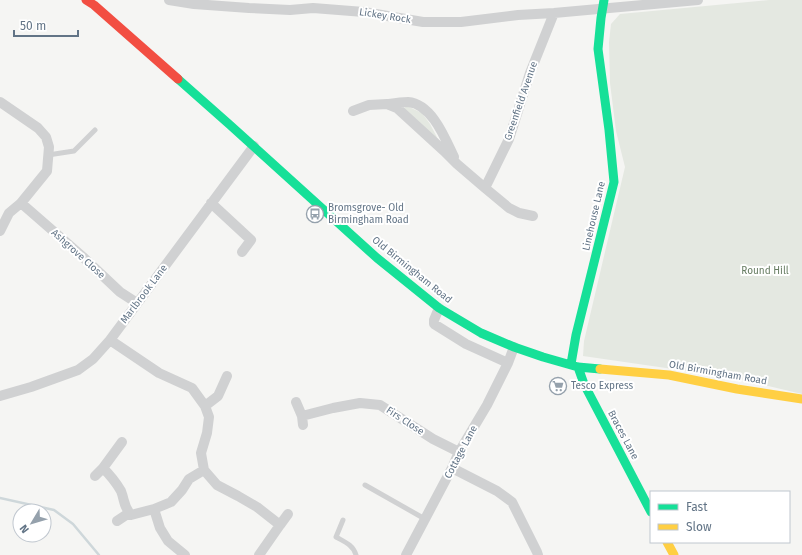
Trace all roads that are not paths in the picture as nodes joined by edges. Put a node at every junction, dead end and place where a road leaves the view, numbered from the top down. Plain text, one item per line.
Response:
1 (169, 0) edge
2 (698, 0) edge
3 (93, 2) edge
4 (603, 4) edge
5 (554, 13) junction
6 (0, 102) edge
7 (387, 104) junction
8 (353, 111) dead end
9 (95, 130) dead end
10 (254, 146) junction
11 (48, 155) junction
12 (457, 164) junction
13 (485, 188) junction
14 (21, 203) junction
15 (211, 204) junction
16 (534, 216) dead end
17 (0, 231) edge
18 (242, 252) dead end
19 (137, 303) junction
20 (439, 308) junction
21 (110, 340) junction
22 (514, 347) junction
23 (508, 363) junction
24 (574, 365) junction
25 (227, 376) dead end
26 (0, 396) edge
27 (802, 399) edge
28 (296, 402) dead end
29 (205, 406) junction
30 (122, 442) dead end
31 (459, 452) junction
32 (103, 468) junction
33 (452, 468) junction
34 (204, 470) junction
35 (94, 476) dead end
36 (365, 485) dead end
37 (154, 509) junction
38 (650, 510) edge
39 (288, 514) dead end
40 (131, 515) junction
41 (343, 520) dead end
42 (425, 520) junction
43 (117, 521) dead end
44 (280, 525) junction
45 (668, 543) edge
46 (185, 555) edge
47 (259, 555) edge
48 (356, 555) edge
49 (406, 555) edge
50 (538, 555) edge
51 (674, 555) edge

1 - 5 street, Lickey Rock
2 - 4 street, Lickey Rock
3 - 10 main road, Old Birmingham Road
4 - 5 street, Lickey Rock
4 - 24 main road, Linehouse Lane
5 - 13 street, Greenfield Avenue
6 - 11 street
7 - 8 street
7 - 12 street
7 - 12 street
9 - 11 lane
10 - 15 street, Marlbrook Lane
10 - 20 main road, Old Birmingham Road
11 - 14 street
12 - 13 street
13 - 16 street
14 - 17 street
14 - 19 street, Ashgrove Close
15 - 18 street
15 - 19 street, Marlbrook Lane
19 - 21 street, Marlbrook Lane
20 - 22 main road, Old Birmingham Road
20 - 23 street
21 - 26 street, Marlbrook Lane
21 - 29 street
22 - 23 street, Cottage Lane
22 - 24 main road, Old Birmingham Road
23 - 31 street, Cottage Lane
24 - 27 main road, Old Birmingham Road
24 - 38 main road, Braces Lane
25 - 29 street
28 - 31 street, Firs Close
29 - 34 street
30 - 32 street
31 - 33 street, Cottage Lane
32 - 35 street
32 - 40 street
33 - 42 street, Cottage Lane
33 - 50 street
34 - 37 street
34 - 44 street
36 - 42 lane
37 - 40 street
37 - 46 street
39 - 44 street
40 - 43 street
41 - 48 lane
42 - 49 street, Cottage Lane
44 - 47 street
45 - 51 main road

